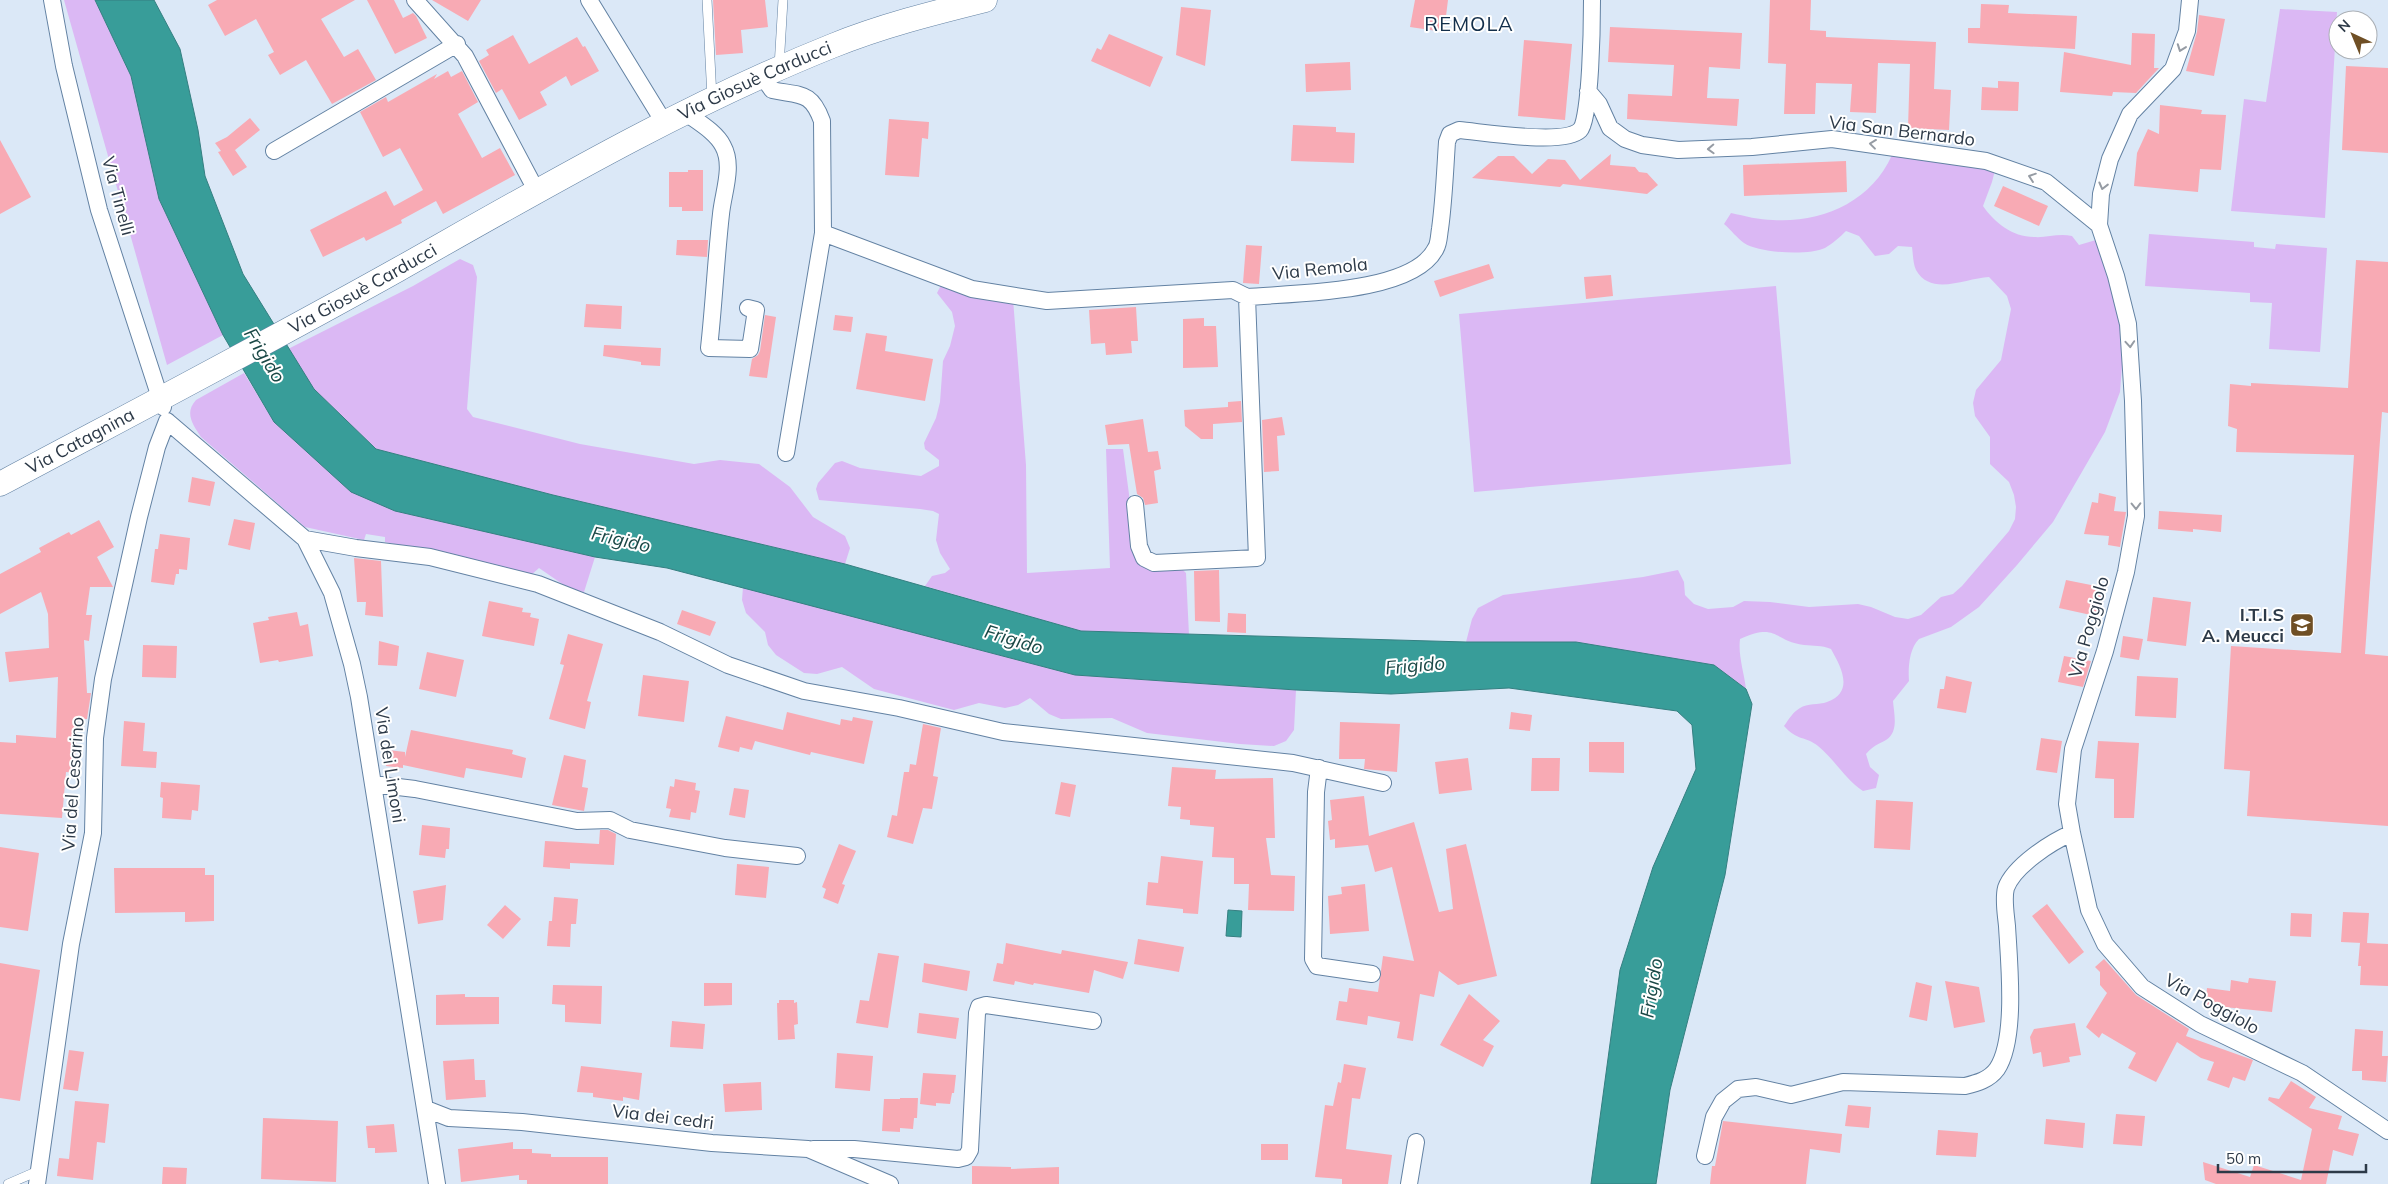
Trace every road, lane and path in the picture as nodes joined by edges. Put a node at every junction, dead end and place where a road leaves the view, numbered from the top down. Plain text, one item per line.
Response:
1 (52, 0) edge
2 (414, 0) edge
3 (589, 0) edge
4 (707, 0) edge
5 (783, 0) edge
6 (985, 0) edge
7 (1592, 0) edge
8 (2190, 0) edge
9 (457, 44) junction
10 (771, 74) junction
11 (1588, 91) junction
12 (712, 100) junction
13 (686, 113) junction
14 (665, 124) junction
15 (274, 151) dead end
16 (537, 192) junction
17 (2099, 225) junction
18 (823, 233) junction
19 (1247, 297) junction
20 (748, 308) dead end
21 (161, 398) junction
22 (167, 421) junction
23 (786, 453) dead end
24 (0, 484) edge
25 (1135, 504) dead end
26 (305, 539) junction
27 (1319, 768) junction
28 (1383, 783) dead end
29 (373, 784) junction
30 (2072, 833) junction
31 (797, 856) dead end
32 (1372, 974) dead end
33 (1093, 1021) dead end
34 (426, 1109) junction
35 (2388, 1131) edge
36 (1416, 1142) dead end
37 (808, 1150) junction
38 (1705, 1156) dead end
39 (38, 1177) edge
40 (8, 1184) edge
41 (437, 1184) edge
42 (890, 1184) edge
43 (1409, 1184) edge

1 - 21 street, Via Tinelli
2 - 9 street
3 - 14 street
4 - 12 lane
5 - 10 lane
6 - 10 main road, Via Giosuè Carducci
7 - 11 street, Via Remola
8 -> 17 street, Via Poggiolo
9 - 15 street
9 - 16 street
10 - 12 main road, Via Giosuè Carducci
10 - 18 street
17 -> 11 street, Via San Bernardo
11 - 19 street, Via Remola
12 - 13 main road, Via Giosuè Carducci
13 - 14 main road, Via Giosuè Carducci
13 - 20 street
14 - 16 main road, Via Giosuè Carducci
16 - 21 main road, Via Giosuè Carducci
17 -> 30 street, Via Poggiolo
18 - 19 street
18 - 23 street
19 - 25 street
21 - 22 street, Via Tinelli
21 - 24 main road, Via Catagnina
22 - 26 street, Via dei Limoni
22 - 39 street, Via del Cesarino
26 - 27 street
26 - 29 street, Via dei Limoni
27 - 28 street
27 - 32 street
29 - 31 street
29 - 34 street, Via dei Limoni
30 - 35 street, Via Poggiolo
30 - 38 street
33 - 37 street
34 - 37 street, Via dei cedri
34 - 41 street, Via dei Limoni
36 - 43 street
37 - 42 street, Via dei cedri
39 - 40 lane

